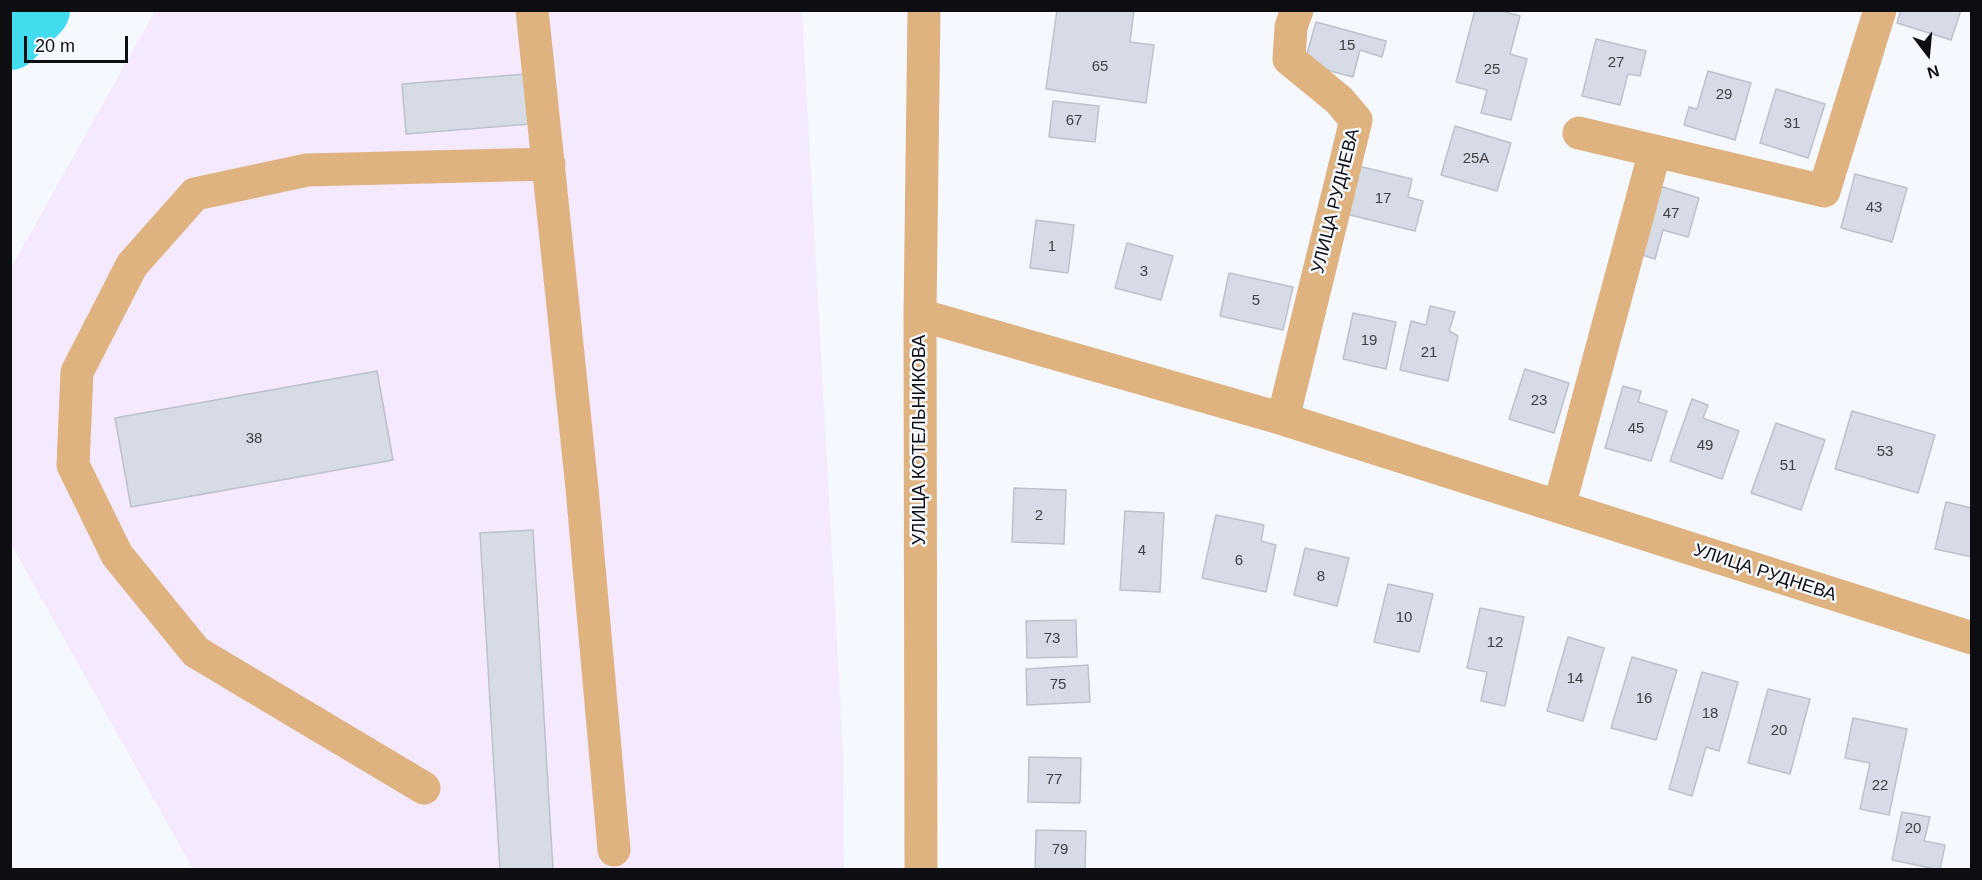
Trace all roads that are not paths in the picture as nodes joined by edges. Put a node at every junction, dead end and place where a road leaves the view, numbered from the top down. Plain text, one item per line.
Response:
1 (532, 10) edge
2 (924, 10) edge
3 (1297, 10) edge
4 (1880, 10) edge
5 (1579, 133) dead end
6 (1655, 151) junction
7 (549, 164) junction
8 (920, 315) junction
9 (1283, 418) junction
10 (1559, 507) junction
11 (1971, 638) edge
12 (424, 788) dead end
13 (614, 850) dead end
14 (921, 870) edge

1 - 7 street
2 - 8 street, УЛИЦА КОТЕЛЬНИКОВА
3 - 9 street, УЛИЦА РУДНЕВА
4 - 6 street
5 - 6 street
6 - 10 street
7 - 12 street
7 - 13 street
8 - 9 street, УЛИЦА РУДНЕВА
8 - 14 street, УЛИЦА КОТЕЛЬНИКОВА
9 - 10 street, УЛИЦА РУДНЕВА
10 - 11 street, УЛИЦА РУДНЕВА

